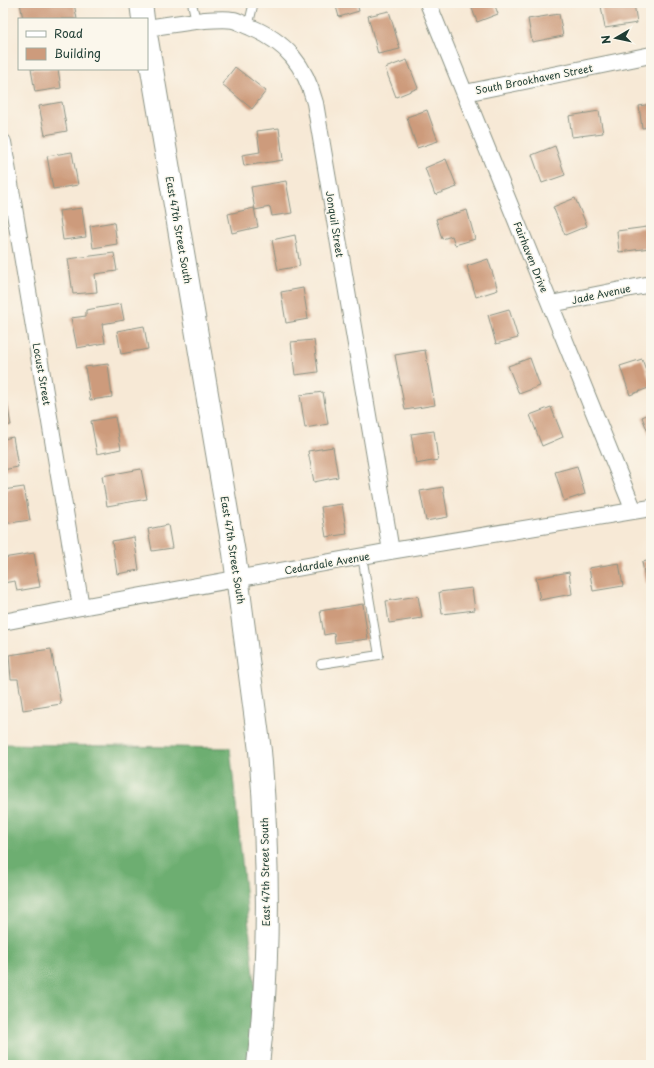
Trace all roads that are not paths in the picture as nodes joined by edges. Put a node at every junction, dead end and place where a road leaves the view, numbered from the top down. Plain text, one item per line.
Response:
1 (141, 3) edge
2 (192, 3) edge
3 (252, 3) edge
4 (428, 3) edge
5 (144, 18) edge
6 (196, 21) junction
7 (248, 26) junction
8 (148, 28) edge
9 (148, 46) edge
10 (651, 55) edge
11 (465, 93) junction
12 (3, 142) edge
13 (651, 284) edge
14 (551, 304) junction
15 (651, 508) edge
16 (634, 511) junction
17 (391, 551) junction
18 (362, 556) junction
19 (238, 579) junction
20 (81, 607) junction
21 (3, 622) edge
22 (321, 664) dead end
23 (258, 1065) edge

1 - 5 main road
2 - 6 lane
3 - 7 lane
4 - 11 street, Fairhaven Drive
6 - 7 street, Jonquil Street
6 - 8 street, Jonquil Street
7 - 17 street, Jonquil Street
9 - 19 main road, East 47th Street South
10 - 11 street, South Brookhaven Street
11 - 14 street, Fairhaven Drive
12 - 20 street, Locust Street
13 - 14 street, Jade Avenue
14 - 16 street, Fairhaven Drive
15 - 16 street, Cedardale Avenue
16 - 17 street, Cedardale Avenue
17 - 18 street, Cedardale Avenue
18 - 19 street, Cedardale Avenue
18 - 22 lane
19 - 20 street, Cedardale Avenue
19 - 23 main road, East 47th Street South
20 - 21 street, Cedardale Avenue

